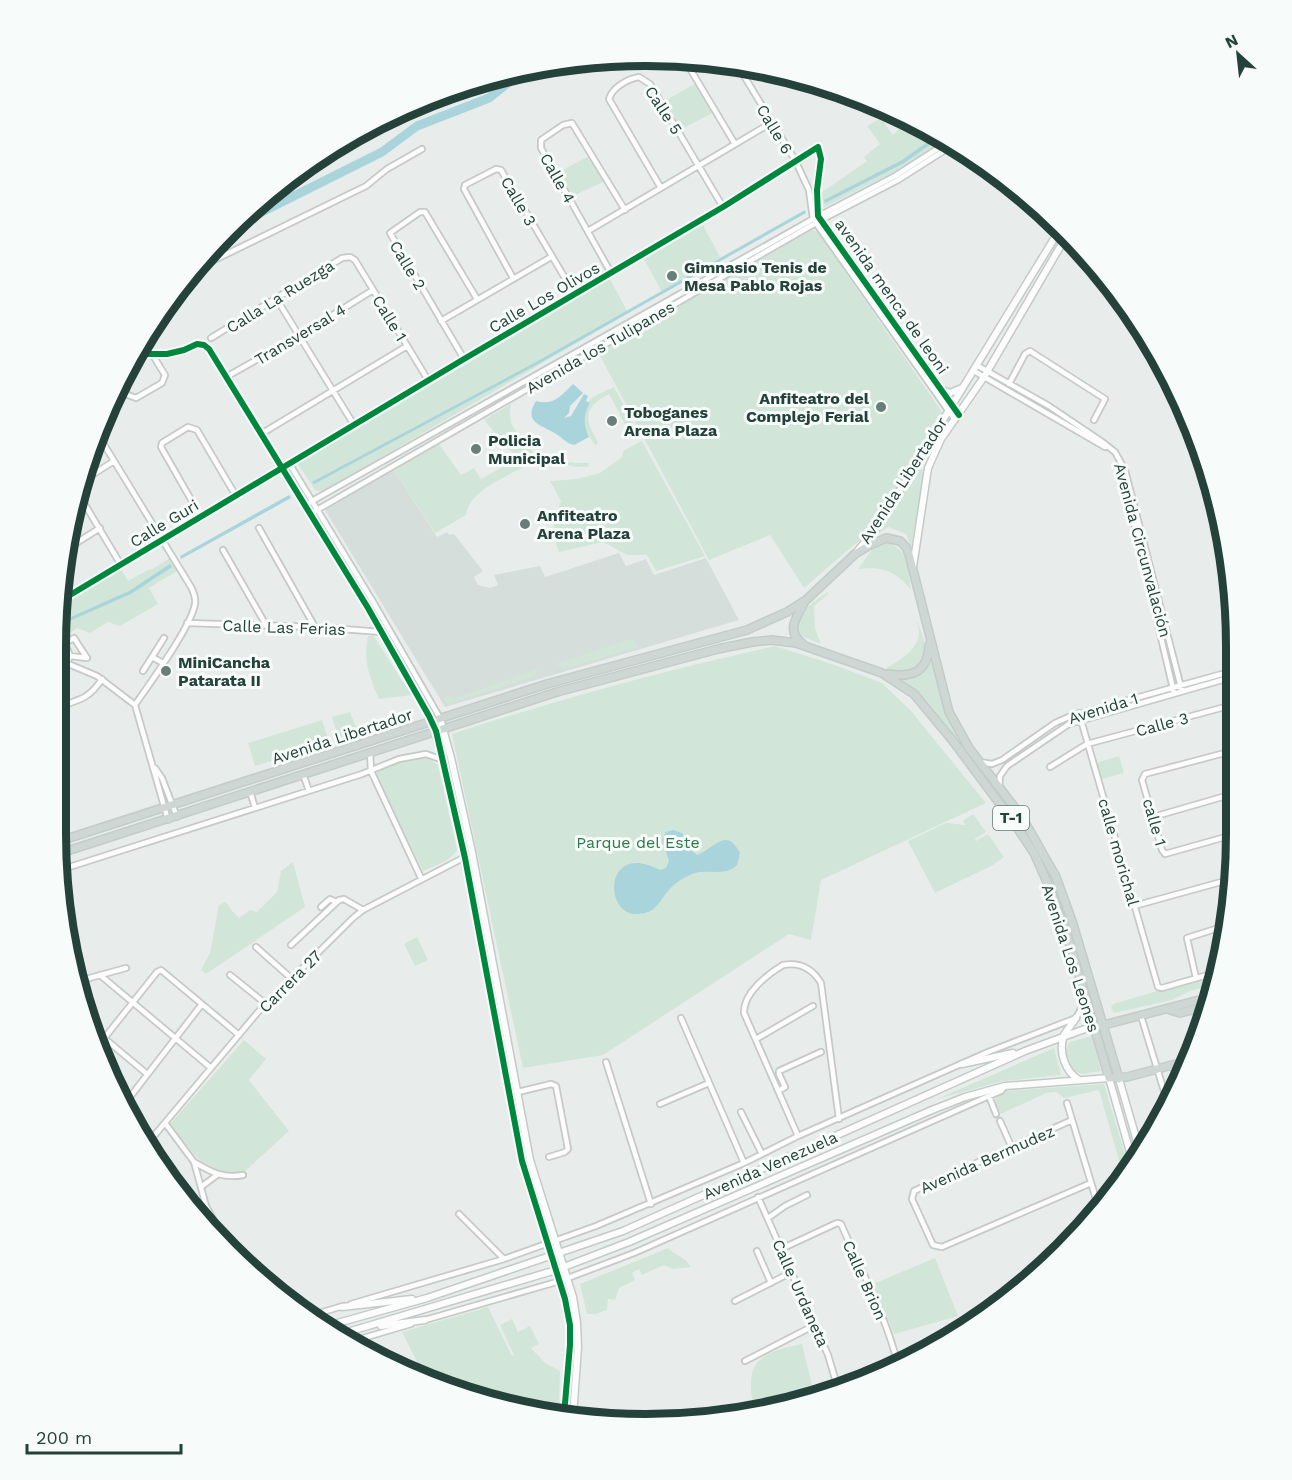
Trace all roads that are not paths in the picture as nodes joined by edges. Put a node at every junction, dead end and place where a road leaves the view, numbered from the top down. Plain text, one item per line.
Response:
1 (689, 68) edge
2 (743, 74) edge
3 (771, 123) junction
4 (735, 144) junction
5 (818, 147) joint
6 (940, 147) edge
7 (422, 149) dead end
8 (945, 150) edge
9 (795, 160) junction
10 (699, 165) junction
11 (661, 189) junction
12 (809, 190) junction
13 (817, 190) junction
14 (723, 207) junction
15 (625, 210) junction
16 (817, 219) junction
17 (588, 231) junction
18 (1056, 236) edge
19 (1062, 243) edge
20 (350, 257) joint
21 (551, 257) junction
22 (213, 261) edge
23 (733, 264) junction
24 (736, 269) junction
25 (611, 273) junction
26 (513, 278) junction
27 (373, 290) junction
28 (575, 295) junction
29 (276, 298) junction
30 (477, 299) junction
31 (441, 321) junction
32 (298, 336) junction
33 (211, 338) dead end
34 (407, 346) junction
35 (145, 354) edge
36 (152, 354) junction
37 (464, 359) junction
38 (976, 368) junction
39 (985, 374) junction
40 (226, 377) junction
41 (428, 380) junction
42 (1009, 384) junction
43 (963, 388) junction
44 (942, 390) junction
45 (125, 391) edge
46 (332, 392) junction
47 (950, 407) junction
48 (466, 415) junction
49 (957, 417) junction
50 (1094, 420) dead end
51 (470, 422) junction
52 (354, 425) junction
53 (261, 434) junction
54 (103, 442) edge
55 (114, 461) junction
56 (290, 463) junction
57 (282, 468) junction
58 (93, 475) edge
59 (236, 495) junction
60 (312, 502) junction
61 (84, 503) edge
62 (305, 505) junction
63 (317, 510) junction
64 (310, 514) junction
65 (201, 517) junction
66 (100, 528) junction
67 (259, 528) dead end
68 (163, 540) junction
69 (75, 544) edge
70 (223, 550) dead end
71 (855, 554) junction
72 (122, 565) junction
73 (912, 567) junction
74 (68, 596) edge
75 (806, 600) junction
76 (187, 623) junction
77 (266, 625) junction
78 (315, 627) junction
79 (382, 632) junction
80 (164, 638) dead end
81 (930, 639) junction
82 (66, 642) edge
83 (66, 645) edge
84 (804, 645) junction
85 (82, 649) junction
86 (70, 655) junction
87 (152, 657) junction
88 (67, 663) joint
89 (163, 663) junction
90 (143, 671) dead end
91 (882, 673) junction
92 (1226, 673) edge
93 (1226, 679) edge
94 (102, 680) junction
95 (1180, 685) junction
96 (1173, 687) junction
97 (1182, 691) junction
98 (1174, 693) junction
99 (66, 704) edge
100 (135, 705) junction
101 (1226, 707) edge
102 (1078, 713) junction
103 (440, 718) junction
104 (1080, 720) junction
105 (432, 721) junction
106 (444, 728) junction
107 (436, 731) junction
108 (1088, 744) junction
109 (370, 752) junction
110 (1226, 753) edge
111 (443, 760) junction
112 (979, 762) junction
113 (1050, 766) dead end
114 (155, 768) junction
115 (371, 771) junction
116 (303, 774) junction
117 (999, 788) junction
118 (250, 791) junction
119 (309, 791) junction
120 (1226, 796) edge
121 (172, 806) junction
122 (164, 808) junction
123 (255, 808) junction
124 (177, 817) junction
125 (1153, 817) junction
126 (168, 820) junction
127 (1226, 837) edge
128 (66, 839) edge
129 (66, 851) edge
130 (472, 852) junction
131 (465, 858) junction
132 (67, 868) edge
133 (421, 878) junction
134 (1224, 881) edge
135 (336, 902) junction
136 (1134, 906) junction
137 (321, 907) dead end
138 (363, 910) junction
139 (1218, 928) edge
140 (291, 945) dead end
141 (256, 947) dead end
142 (126, 968) dead end
143 (100, 975) junction
144 (230, 975) dead end
145 (1208, 975) edge
146 (1196, 978) junction
147 (85, 979) edge
148 (292, 979) junction
149 (1086, 1000) junction
150 (1201, 1000) edge
151 (133, 1002) junction
152 (202, 1004) junction
153 (266, 1004) junction
154 (813, 1006) dead end
155 (1199, 1008) edge
156 (1168, 1009) junction
157 (1142, 1016) junction
158 (681, 1018) dead end
159 (1076, 1018) junction
160 (1093, 1026) junction
161 (1104, 1026) junction
162 (238, 1035) junction
163 (1064, 1036) junction
164 (104, 1038) joint
165 (176, 1038) junction
166 (756, 1039) junction
167 (1025, 1051) junction
168 (821, 1052) dead end
169 (606, 1062) dead end
170 (962, 1064) junction
171 (1178, 1064) edge
172 (1169, 1067) junction
173 (211, 1068) junction
174 (1177, 1068) edge
175 (1157, 1070) junction
176 (147, 1074) junction
177 (1109, 1078) junction
178 (1119, 1078) junction
179 (1079, 1080) junction
180 (709, 1083) junction
181 (1005, 1086) junction
182 (778, 1091) junction
183 (518, 1092) junction
184 (1165, 1094) edge
185 (989, 1096) junction
186 (129, 1097) edge
187 (1067, 1103) dead end
188 (660, 1104) dead end
189 (741, 1112) dead end
190 (996, 1114) dead end
191 (839, 1119) junction
192 (1072, 1120) junction
193 (1000, 1121) dead end
194 (165, 1123) junction
195 (798, 1136) junction
196 (152, 1137) edge
197 (1137, 1141) edge
198 (1012, 1148) junction
199 (1130, 1153) edge
200 (762, 1154) junction
201 (549, 1157) dead end
202 (194, 1162) junction
203 (744, 1163) junction
204 (217, 1175) junction
205 (243, 1175) dead end
206 (1091, 1183) junction
207 (201, 1187) junction
208 (807, 1195) dead end
209 (758, 1197) junction
210 (1096, 1199) edge
211 (651, 1204) junction
212 (459, 1214) dead end
213 (768, 1218) junction
214 (213, 1219) edge
215 (556, 1242) junction
216 (548, 1244) junction
217 (781, 1249) junction
218 (757, 1251) dead end
219 (559, 1254) junction
220 (551, 1257) junction
221 (504, 1259) junction
222 (564, 1267) junction
223 (556, 1269) junction
224 (792, 1272) junction
225 (568, 1278) junction
226 (560, 1281) junction
227 (771, 1282) junction
228 (427, 1298) junction
229 (735, 1301) dead end
230 (342, 1307) junction
231 (320, 1313) edge
232 (425, 1320) junction
233 (336, 1323) edge
234 (815, 1325) junction
235 (362, 1328) junction
236 (349, 1332) edge
237 (361, 1339) edge
238 (896, 1357) edge
239 (745, 1361) dead end
240 (836, 1382) edge
241 (564, 1408) edge
242 (573, 1409) edge

1 - 4 street
2 - 3 street, Calle 6
3 - 4 street
3 - 9 street, Calle 6
4 - 10 street
5 - 9 street, Calle Los Olivos
5 - 13 street, avenida menca de leoni
6 - 16 street, Avenida los Tulipanes
7 - 22 street
8 - 16 street, Avenida los Tulipanes
9 - 12 street, Calle 6
9 - 14 street, Calle Los Olivos
10 - 11 street
10 - 11 street, Calle 5
10 - 14 street, Calle 5
11 - 15 street
12 - 13 street
12 - 16 street, Calle 6
13 - 16 street, avenida menca de leoni
14 - 25 street, Calle Los Olivos
15 - 17 street
15 - 17 street, Calle 4
16 - 23 street, Avenida los Tulipanes
16 - 24 street, Avenida los Tulipanes
16 - 44 street, avenida menca de leoni
16 - 47 street
17 - 25 street, Calle 4
18 - 38 street, Avenida Libertador
19 - 39 street
20 - 27 street, Calle 1
20 - 29 street, Calla La Ruezga
21 - 26 street
21 - 26 street, Calle 3
21 - 28 street, Calle 3
23 - 24 street
23 - 48 street, Avenida los Tulipanes
24 - 51 street, Avenida los Tulipanes
25 - 28 street, Calle Los Olivos
26 - 30 street
27 - 32 street, Transversal 4
27 - 34 street, Calle 1
28 - 37 street, Calle Los Olivos
29 - 32 street
29 - 33 street, Calla La Ruezga
30 - 31 street
30 - 31 street, Calle 2
31 - 37 street, Calle 2
32 - 40 street, Transversal 4
32 - 46 street
34 - 41 street, Calle 1
34 - 46 street
35 - 36 street
36 - 40 street
36 - 45 street
37 - 41 street, Calle Los Olivos
38 - 39 street
38 - 43 street, Avenida Libertador
39 - 42 street, Avenida Circunvalación
39 - 49 street
39 - 96 street, Avenida Circunvalación
40 - 53 street
41 - 52 street, Calle Los Olivos
42 - 50 street
42 - 95 street, Avenida Circunvalación
43 - 44 street
43 - 47 street, Avenida Libertador
44 - 47 street, avenida menca de leoni
46 - 52 street
46 - 53 street
47 - 49 street
47 - 71 street, Avenida Libertador
48 - 51 street
48 - 60 street, Avenida los Tulipanes
49 - 73 street
51 - 63 street, Avenida los Tulipanes
52 - 56 street, Calle Los Olivos
53 - 57 street
54 - 55 street
55 - 58 street
55 - 68 street
56 - 57 street, Calle Los Olivos
56 - 60 street
57 - 59 street, Calle Guri
57 - 62 street
59 - 65 street, Calle Guri
59 - 65 street
60 - 62 street, Avenida los Tulipanes
60 - 63 street
61 - 66 street
62 - 64 street
63 - 64 street, Avenida los Tulipanes
63 - 103 street
64 - 79 street
65 - 68 street, Calle Guri
66 - 69 street
66 - 72 street
67 - 78 street
68 - 72 street, Calle Guri
68 - 76 street
70 - 77 street
71 - 73 main road, T-1
71 - 75 main road, Avenida Libertador / T-1
72 - 74 street, Calle Guri
73 - 81 main road, Avenida Los Leones / T-1
75 - 84 main road, T-1
75 - 103 main road, Avenida Libertador / T-1
76 - 77 street, Calle Las Ferias
76 - 89 street
77 - 78 street, Calle Las Ferias
78 - 79 street, Calle Las Ferias
79 - 105 street
80 - 87 street
81 - 91 main road, T-1
81 - 112 main road, Avenida Los Leones / T-1
82 - 85 street
83 - 86 street
84 - 91 main road, Avenida Los Leones / T-1
84 - 106 main road, Avenida Libertador / T-1
85 - 86 street
85 - 86 street
86 - 88 street
87 - 89 street
87 - 90 street
88 - 94 street
89 - 100 street
91 - 149 main road, Avenida Los Leones / T-1
92 - 95 street, Avenida 1
93 - 97 street, Avenida 1
94 - 99 street
94 - 100 street
95 - 96 street, Avenida 1
95 - 97 street, Avenida Circunvalación
96 - 98 street, Avenida Circunvalación
96 - 102 street, Avenida 1
97 - 98 street, Avenida 1
98 - 104 street, Avenida 1
100 - 114 street
101 - 108 street, Calle 3
102 - 104 street, calle morichal
102 - 112 street, Avenida 1
103 - 105 main road, Avenida Libertador / T-1
103 - 106 street
104 - 108 street, calle morichal
104 - 117 street, Avenida 1
105 - 107 street
105 - 121 main road, Avenida Libertador / T-1
106 - 107 main road, Avenida Libertador / T-1
106 - 130 street
107 - 109 main road, Avenida Libertador / T-1
107 - 111 street
108 - 113 street, Calle 3
108 - 136 street, calle morichal
109 - 115 street
109 - 116 main road, Avenida Libertador / T-1
110 - 125 street, calle 1
111 - 115 street
111 - 131 street
112 - 117 main road, Avenida Los Leones / T-1
114 - 121 street
114 - 122 street
115 - 119 street
115 - 133 street
116 - 118 main road, Avenida Libertador / T-1
116 - 119 street
117 - 161 main road, Avenida Los Leones / T-1
118 - 123 street
118 - 124 main road, Avenida Libertador / T-1
119 - 123 street
120 - 125 street
121 - 122 main road, Avenida Libertador / T-1
121 - 124 street
122 - 126 street
122 - 128 main road, Avenida Libertador / T-1
123 - 132 street
124 - 126 main road, Avenida Libertador / T-1
125 - 127 street, calle 1
126 - 129 main road, Avenida Libertador / T-1
130 - 131 street, Carrera 27
130 - 183 street
131 - 133 street, Carrera 27
131 - 216 street
133 - 138 street, Carrera 27
134 - 136 street
135 - 137 street
135 - 138 street
135 - 140 street
136 - 146 street, calle morichal
138 - 148 street, Carrera 27
139 - 146 street
141 - 148 street
142 - 143 street
143 - 147 street
143 - 151 street
144 - 153 street
145 - 146 street
148 - 153 street, Carrera 27
149 - 159 street
149 - 160 main road, Avenida Los Leones / T-1
150 - 156 main road, Avenida Venezuela
151 - 152 street
151 - 164 street
151 - 165 street
152 - 162 street
152 - 165 street
153 - 162 street, Carrera 27
154 - 166 street
155 - 156 main road
156 - 157 main road, Avenida Venezuela
157 - 161 main road, Avenida Venezuela
157 - 175 street
158 - 180 street
159 - 163 street
159 - 170 street, Avenida Venezuela
160 - 161 main road, Avenida Venezuela
160 - 163 street, Avenida Venezuela
160 - 177 main road, Avenida Los Leones / T-1
161 - 178 main road, Avenida Los Leones / T-1
162 - 173 street, Carrera 27
163 - 167 street, Avenida Venezuela
163 - 179 street
164 - 176 street
165 - 173 street
165 - 176 street
166 - 182 street
166 - 191 street
167 - 170 street
167 - 219 street, Avenida Venezuela
168 - 182 street
169 - 211 street
170 - 191 street, Avenida Venezuela
171 - 172 main road, Avenida Venezuela
172 - 174 street
172 - 175 main road, Avenida Venezuela
173 - 194 street, Carrera 27
175 - 178 main road, Avenida Venezuela
175 - 184 street
176 - 186 street
177 - 178 main road, Avenida Venezuela
177 - 179 street, Avenida Venezuela
177 - 199 street, Avenida Los Leones
178 - 197 street, Avenida Los Leones
179 - 181 street, Avenida Venezuela
180 - 188 street
180 - 203 street
181 - 185 street, Avenida Venezuela
181 - 222 street, Avenida Venezuela
182 - 195 street
183 - 201 street
183 - 215 street
185 - 190 street
185 - 209 street, Avenida Venezuela
187 - 192 street
189 - 200 street
191 - 195 street, Avenida Venezuela
192 - 198 street, Avenida Bermudez
192 - 206 street
193 - 198 street
194 - 196 street, Carrera 27
194 - 202 street
195 - 200 street, Avenida Venezuela
198 - 206 street, Avenida Bermudez
200 - 203 street, Avenida Venezuela
202 - 204 street
202 - 207 street
203 - 211 street, Avenida Venezuela
204 - 205 street
204 - 207 street
206 - 210 street
207 - 214 street
208 - 213 street
209 - 213 street, Calle Urdaneta
209 - 225 street, Avenida Venezuela
211 - 215 street, Avenida Venezuela
212 - 221 street
213 - 217 street, Calle Urdaneta
215 - 216 street, Avenida Venezuela
215 - 219 street
216 - 220 street
216 - 221 street, Avenida Venezuela
217 - 224 street, Calle Urdaneta
217 - 238 street, Calle Brion
218 - 227 street
219 - 220 street, Avenida Venezuela
219 - 222 street
220 - 223 street
220 - 228 street, Avenida Venezuela
221 - 230 street, Avenida Venezuela
222 - 223 street, Avenida Venezuela
222 - 225 street
223 - 226 street
223 - 235 street, Avenida Venezuela
224 - 227 street
224 - 234 street, Calle Urdaneta
225 - 226 street, Avenida Venezuela
225 - 242 street
226 - 232 street, Avenida Venezuela
226 - 241 street
227 - 229 street
228 - 230 street
228 - 233 street, Avenida Venezuela
230 - 231 street, Avenida Venezuela
232 - 235 street
232 - 237 street, Avenida Venezuela
234 - 239 street
234 - 240 street, Calle Urdaneta
235 - 236 street, Avenida Venezuela

